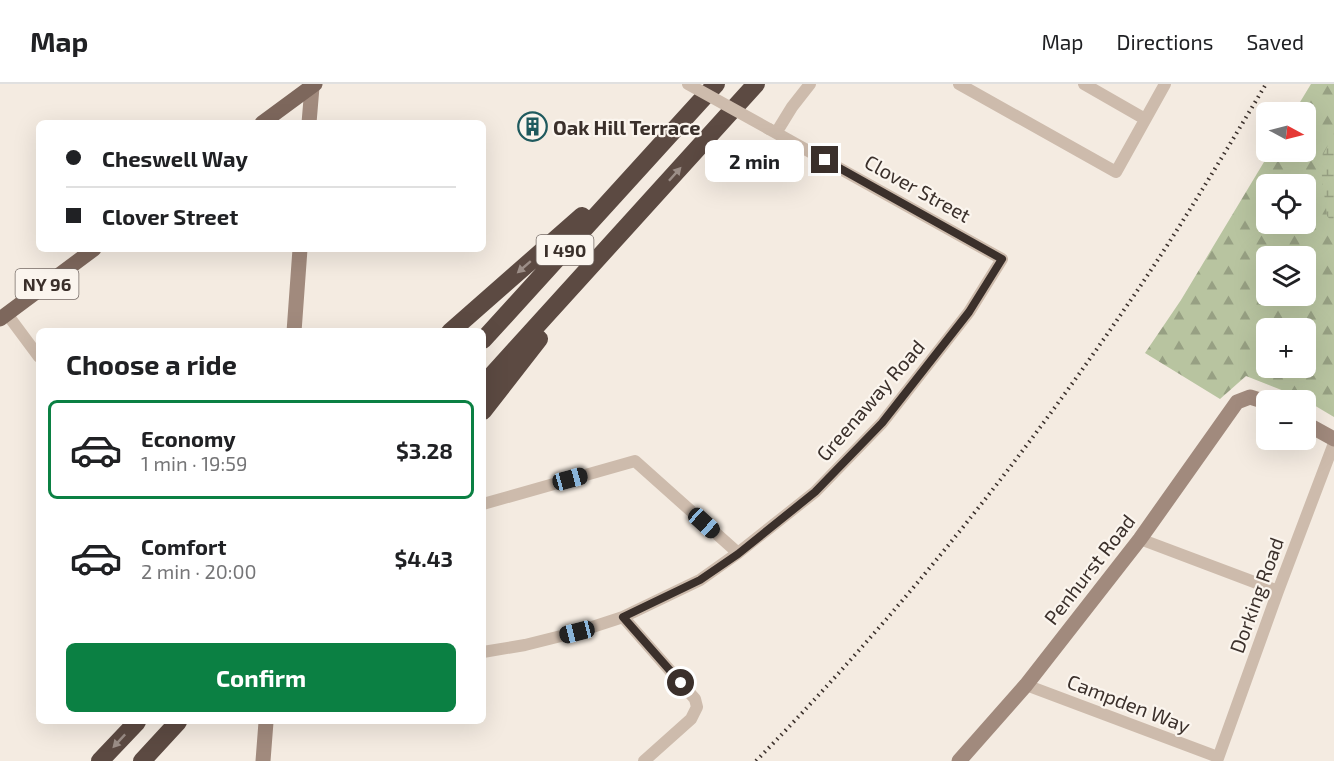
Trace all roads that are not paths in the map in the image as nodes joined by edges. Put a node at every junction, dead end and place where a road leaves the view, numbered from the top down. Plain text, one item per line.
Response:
1 (688, 84) edge
2 (716, 84) edge
3 (756, 84) edge
4 (810, 84) edge
5 (959, 84) edge
6 (1084, 84) edge
7 (1165, 84) edge
8 (314, 85) edge
9 (1145, 119) junction
10 (266, 120) edge
11 (309, 120) edge
12 (773, 131) junction
13 (647, 159) junction
14 (635, 217) junction
15 (90, 252) edge
16 (300, 252) edge
17 (1002, 259) joint
18 (4, 317) edge
19 (294, 328) edge
20 (455, 328) edge
21 (486, 337) edge
22 (36, 354) edge
23 (486, 382) edge
24 (1256, 398) edge
25 (486, 407) edge
26 (1316, 430) edge
27 (1334, 441) edge
28 (486, 503) edge
29 (1140, 539) junction
30 (738, 554) junction
31 (1278, 591) junction
32 (623, 617) junction
33 (486, 651) edge
34 (1026, 685) junction
35 (135, 724) edge
36 (176, 724) edge
37 (266, 724) edge
38 (1217, 759) edge
39 (100, 761) edge
40 (142, 761) edge
41 (263, 761) edge
42 (644, 761) edge
43 (958, 761) edge

1 - 12 street, Clover Street, bridge
2 - 13 highway, I 490
14 -> 3 highway, I 490
4 - 12 street
5 - 9 street
6 - 9 street
7 - 9 street
8 - 10 main road
8 - 11 street
12 - 17 street, Clover Street
13 -> 20 highway
13 - 21 highway, I 490
14 - 23 highway, I 490
14 - 25 highway
15 - 18 main road, NY 96
16 - 19 street
17 - 30 street, Greenaway Road
18 - 22 street
24 - 29 street, Penhurst Road
26 - 27 street
27 - 31 street, Dorking Road
28 - 30 street
29 - 31 street
29 - 34 street, Penhurst Road
30 - 32 street, Greenaway Road
31 - 38 street, Dorking Road
32 - 33 street, Greenaway Road
32 - 42 street
34 - 38 street, Campden Way
34 - 43 street, Penhurst Road
35 -> 39 highway
36 - 40 highway
37 - 41 street

